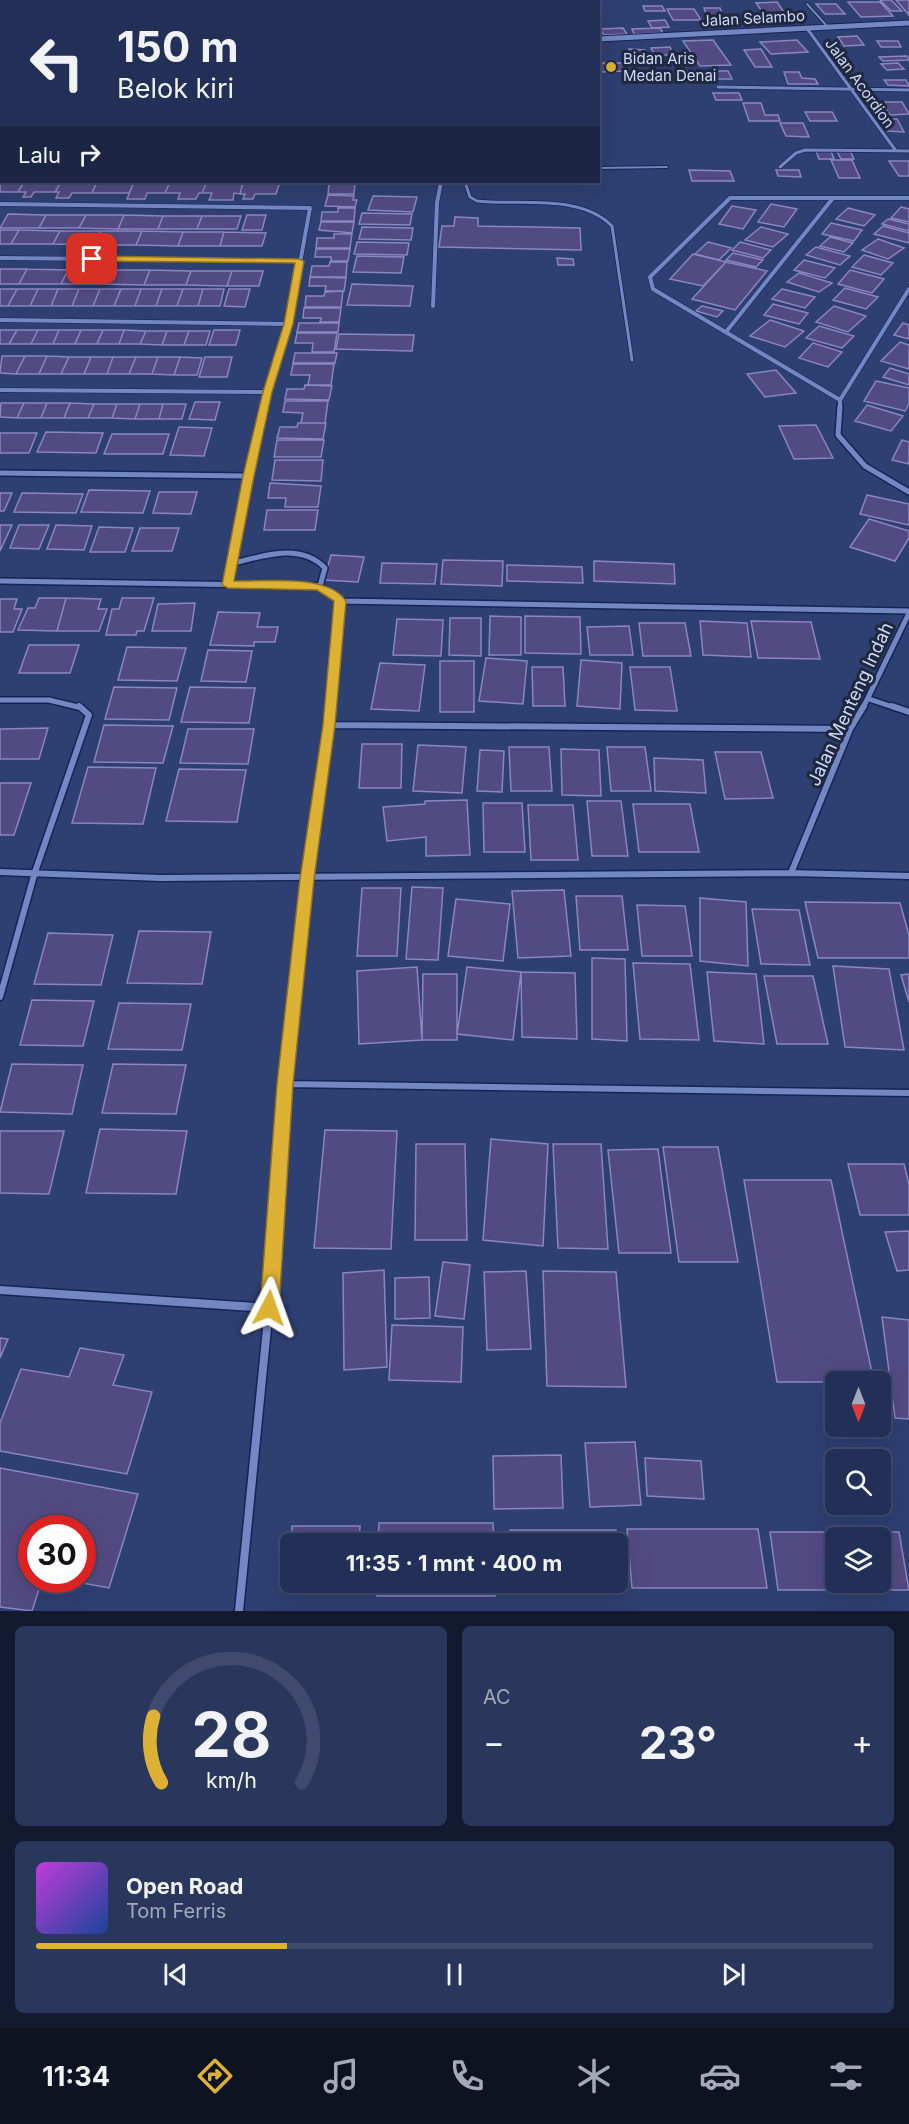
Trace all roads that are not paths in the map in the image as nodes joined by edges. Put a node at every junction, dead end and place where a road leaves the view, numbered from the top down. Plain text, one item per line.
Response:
1 (807, 4) dead end
2 (909, 23) edge
3 (827, 26) junction
4 (806, 27) junction
5 (600, 39) edge
6 (718, 87) dead end
7 (852, 90) junction
8 (909, 90) edge
9 (896, 151) junction
10 (909, 151) edge
11 (667, 167) dead end
12 (780, 167) dead end
13 (600, 168) edge
14 (441, 183) edge
15 (465, 183) edge
16 (832, 198) junction
17 (909, 198) edge
18 (0, 204) edge
19 (0, 258) edge
20 (299, 261) junction
21 (909, 289) edge
22 (433, 306) dead end
23 (0, 320) edge
24 (289, 324) junction
25 (726, 332) junction
26 (632, 360) dead end
27 (0, 390) edge
28 (267, 392) junction
29 (840, 400) junction
30 (0, 473) edge
31 (249, 476) junction
32 (909, 492) edge
33 (231, 564) junction
34 (0, 581) edge
35 (228, 585) junction
36 (320, 586) junction
37 (340, 601) junction
38 (909, 612) edge
39 (870, 699) junction
40 (0, 700) edge
41 (909, 712) edge
42 (329, 725) junction
43 (850, 729) junction
44 (0, 872) edge
45 (35, 872) junction
46 (791, 873) junction
47 (909, 876) edge
48 (307, 879) junction
49 (0, 997) edge
50 (285, 1084) junction
51 (909, 1094) edge
52 (0, 1290) edge
53 (269, 1308) junction
54 (239, 1611) edge

1 - 3 lane
2 - 3 street, Jalan Selambo
3 - 4 street, Jalan Selambo
4 - 5 street, Jalan Selambo
4 - 7 street, Jalan Acordion
6 - 7 street
7 - 8 street
7 - 9 street, Jalan Acordion
9 - 10 street
9 - 12 street
11 - 13 lane
14 - 22 street
15 - 26 lane
16 - 17 street
16 - 25 street
16 - 25 street
18 - 20 street
19 - 20 street
20 - 24 street
21 - 29 street
23 - 24 street
24 - 28 street
25 - 29 street
27 - 28 street
28 - 31 street
29 - 32 street
30 - 31 street
31 - 33 street
33 - 35 street
33 - 36 street
34 - 35 street
35 - 36 street
36 - 37 street
37 - 38 street
37 - 42 street
38 - 39 street, Jalan Menteng Indah
39 - 41 street
39 - 43 street, Jalan Menteng Indah
40 - 45 street
42 - 43 street
42 - 48 street
43 - 46 street, Jalan Menteng Indah
44 - 45 street
45 - 48 street
45 - 49 street
46 - 47 street
46 - 48 street
48 - 50 street
50 - 51 street
50 - 53 street
52 - 53 street
53 - 54 street

